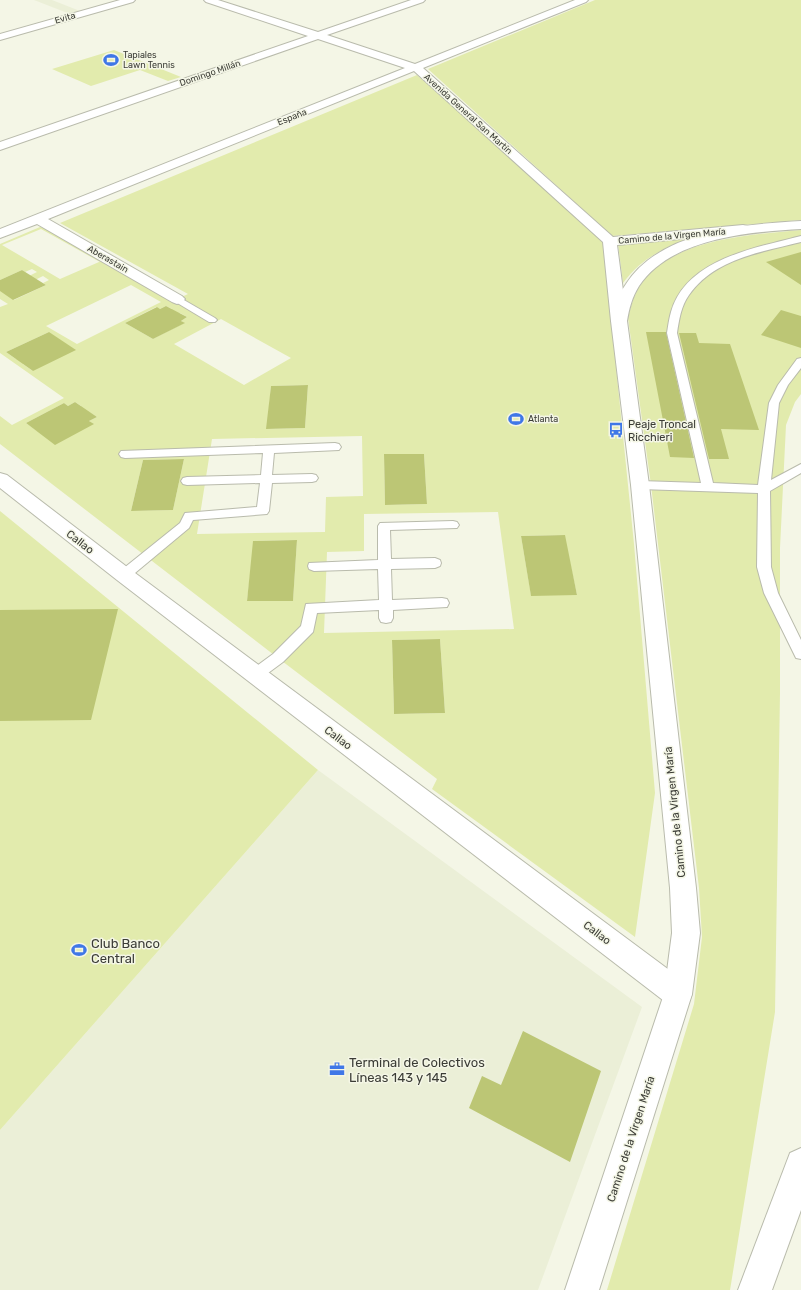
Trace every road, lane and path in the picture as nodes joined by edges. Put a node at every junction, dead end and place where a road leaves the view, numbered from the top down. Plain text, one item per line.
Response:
1 (130, 0) edge
2 (209, 0) edge
3 (420, 0) edge
4 (583, 0) edge
5 (0, 36) edge
6 (317, 36) junction
7 (414, 68) junction
8 (0, 146) edge
9 (38, 219) junction
10 (801, 225) edge
11 (743, 229) junction
12 (0, 234) edge
13 (801, 239) edge
14 (610, 241) junction
15 (177, 299) joint
16 (212, 320) dead end
17 (619, 321) junction
18 (801, 361) edge
19 (335, 448) dead end
20 (270, 450) junction
21 (125, 454) dead end
22 (801, 468) edge
23 (266, 478) junction
24 (312, 478) dead end
25 (0, 479) edge
26 (187, 481) dead end
27 (640, 485) junction
28 (708, 487) junction
29 (764, 489) junction
30 (453, 526) dead end
31 (435, 563) dead end
32 (385, 565) junction
33 (314, 566) dead end
34 (124, 575) junction
35 (442, 603) dead end
36 (386, 612) junction
37 (801, 654) edge
38 (255, 675) junction
39 (678, 994) junction
40 (801, 1164) edge
41 (582, 1290) edge
42 (755, 1290) edge

1 - 5 main road, Evita
2 - 6 main road, Avenida General San Martín
3 - 6 main road, Domingo Millán
4 - 7 main road, España
6 - 7 main road, Avenida General San Martín
6 - 8 main road, Domingo Millán
7 - 9 main road, España
7 - 14 main road, Avenida General San Martín
9 - 12 main road, España
9 - 15 main road, Aberastain
10 - 11 main road, Camino de la Virgen María
11 - 14 main road, Camino de la Virgen María
11 - 17 main road, Camino de la Virgen María
13 - 28 lane
14 - 17 main road, Camino de la Virgen María
15 - 16 lane
17 - 27 main road, Camino de la Virgen María
18 - 29 lane
19 - 20 lane
20 - 21 lane
20 - 23 lane
22 - 29 lane
23 - 24 lane
23 - 26 lane
23 - 34 lane
25 - 34 main road, Callao
27 - 28 lane
27 - 39 main road, Camino de la Virgen María
28 - 29 lane
29 - 37 lane
30 - 32 lane
31 - 32 lane
32 - 33 lane
32 - 36 lane
34 - 38 main road, Callao
35 - 36 lane
36 - 38 lane
38 - 39 main road, Callao
39 - 41 main road, Camino de la Virgen María
40 - 42 main road

